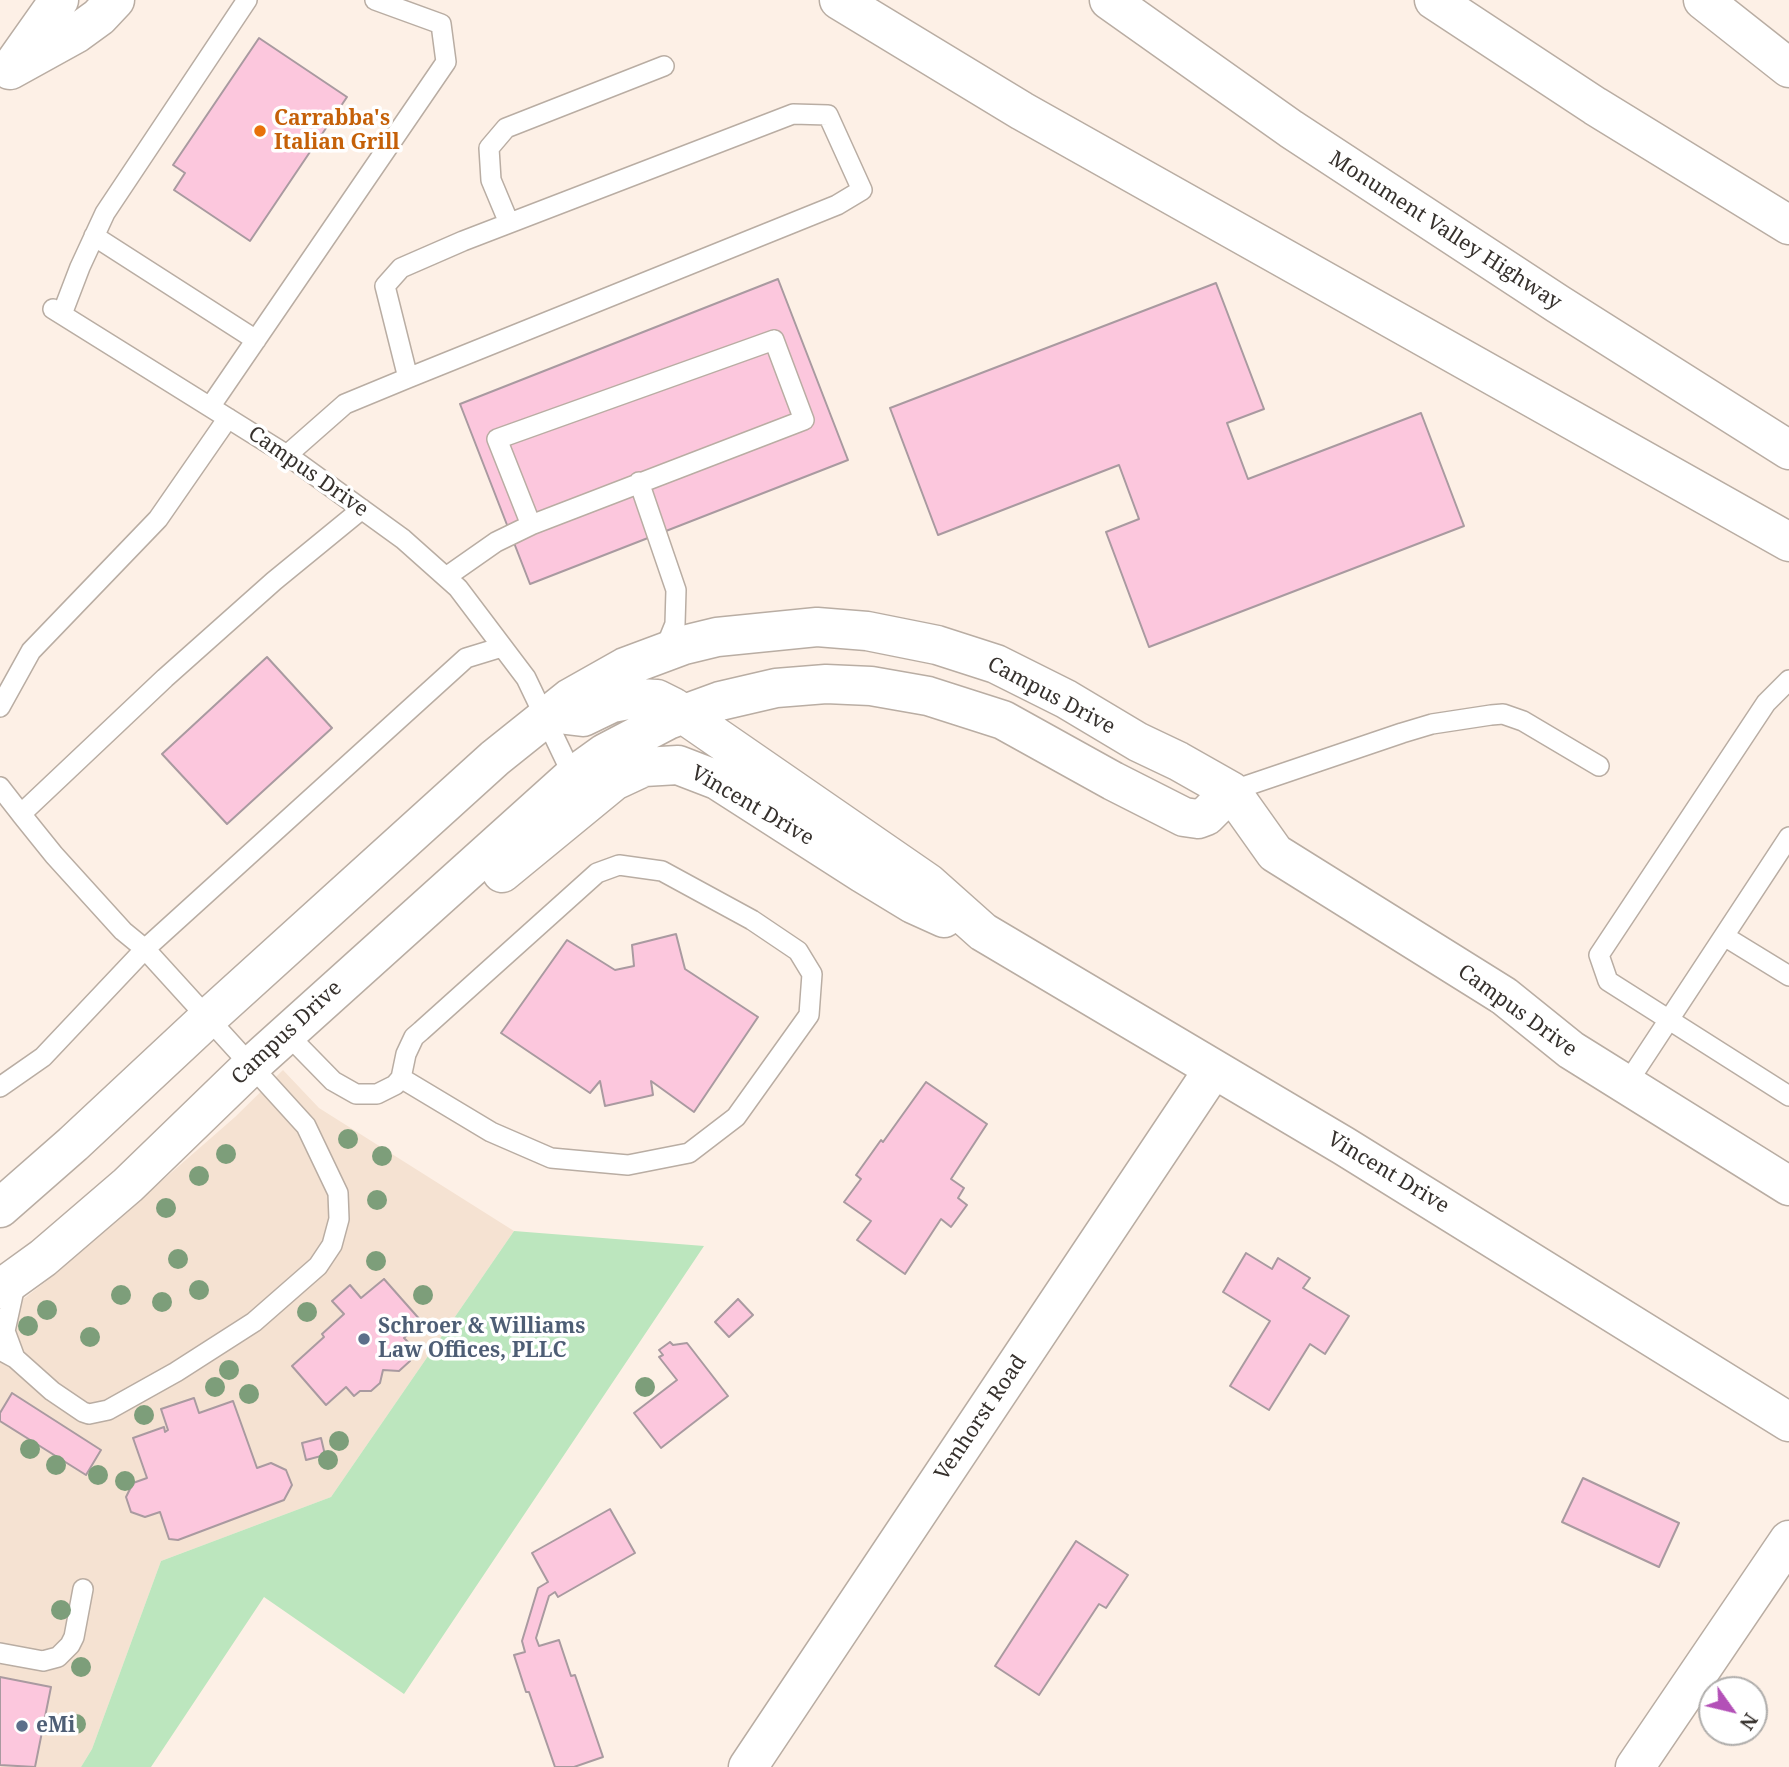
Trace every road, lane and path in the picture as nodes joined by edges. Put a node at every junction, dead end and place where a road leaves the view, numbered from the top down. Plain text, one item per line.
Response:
1 (60, 0) edge
2 (115, 0) edge
3 (247, 0) edge
4 (375, 0) edge
5 (839, 0) edge
6 (1110, 0) edge
7 (1434, 0) edge
8 (1703, 0) edge
9 (664, 66) dead end
10 (1789, 68) edge
11 (5, 76) edge
12 (509, 223) junction
13 (1789, 225) edge
14 (94, 236) junction
15 (256, 340) junction
16 (408, 379) junction
17 (210, 407) junction
18 (228, 418) junction
19 (1789, 450) edge
20 (287, 455) junction
21 (639, 482) junction
22 (362, 509) junction
23 (531, 526) junction
24 (1789, 542) edge
25 (446, 578) junction
26 (502, 646) junction
27 (663, 652) junction
28 (1789, 680) edge
29 (0, 708) edge
30 (547, 714) junction
31 (685, 714) junction
32 (1599, 766) dead end
33 (573, 776) junction
34 (0, 787) edge
35 (1231, 791) junction
36 (21, 814) junction
37 (1789, 837) edge
38 (983, 932) junction
39 (1724, 936) junction
40 (145, 949) junction
41 (357, 969) junction
42 (1789, 976) edge
43 (208, 1017) junction
44 (1668, 1021) junction
45 (287, 1034) junction
46 (252, 1065) junction
47 (1213, 1070) junction
48 (401, 1078) junction
49 (1626, 1085) junction
50 (0, 1087) edge
51 (1789, 1096) edge
52 (1789, 1186) edge
53 (0, 1208) edge
54 (8, 1284) edge
55 (7, 1354) edge
56 (1789, 1422) edge
57 (1789, 1540) edge
58 (83, 1589) dead end
59 (0, 1653) edge
60 (748, 1767) edge
61 (1635, 1767) edge

1 - 11 main road
2 - 11 main road
3 - 14 lane
4 - 15 lane
5 - 24 main road
6 - 19 main road, Monument Valley Highway
7 - 13 main road
8 - 10 main road
9 - 12 lane
12 - 16 lane
12 - 16 lane
14 - 15 lane
14 - 17 lane, Campus Drive
15 - 17 lane
16 - 20 lane
17 - 18 lane, Campus Drive
18 - 20 lane, Campus Drive
18 - 29 lane
20 - 22 lane, Campus Drive
21 - 23 lane
21 - 23 lane
21 - 27 lane
22 - 25 lane, Campus Drive
22 - 36 lane
23 - 25 lane
25 - 26 lane, Campus Drive
26 - 30 lane, Campus Drive
26 - 40 lane
27 - 30 main road, Campus Drive
27 - 35 main road, Campus Drive
28 - 44 lane
30 - 31 main road, Vincent Drive
30 - 33 lane, Campus Drive
30 - 43 main road, Campus Drive
31 - 33 main road, Campus Drive
31 - 35 main road, Campus Drive
31 - 38 main road, Vincent Drive
32 - 35 lane
33 - 41 main road, Campus Drive
34 - 36 lane
35 - 49 main road, Campus Drive
36 - 40 lane
37 - 39 lane
38 - 41 main road, Vincent Drive
38 - 47 main road, Vincent Drive
39 - 42 lane
39 - 44 lane
40 - 43 lane
40 - 50 lane
41 - 45 main road, Campus Drive
43 - 46 lane
43 - 53 main road, Campus Drive
44 - 49 lane
44 - 51 lane
45 - 46 main road, Campus Drive
45 - 48 lane
46 - 54 main road, Campus Drive
46 - 55 lane
47 - 56 main road, Vincent Drive
47 - 60 main road, Venhorst Road
48 - 48 lane
49 - 52 main road, Campus Drive
54 - 55 lane
57 - 61 main road
58 - 59 lane

